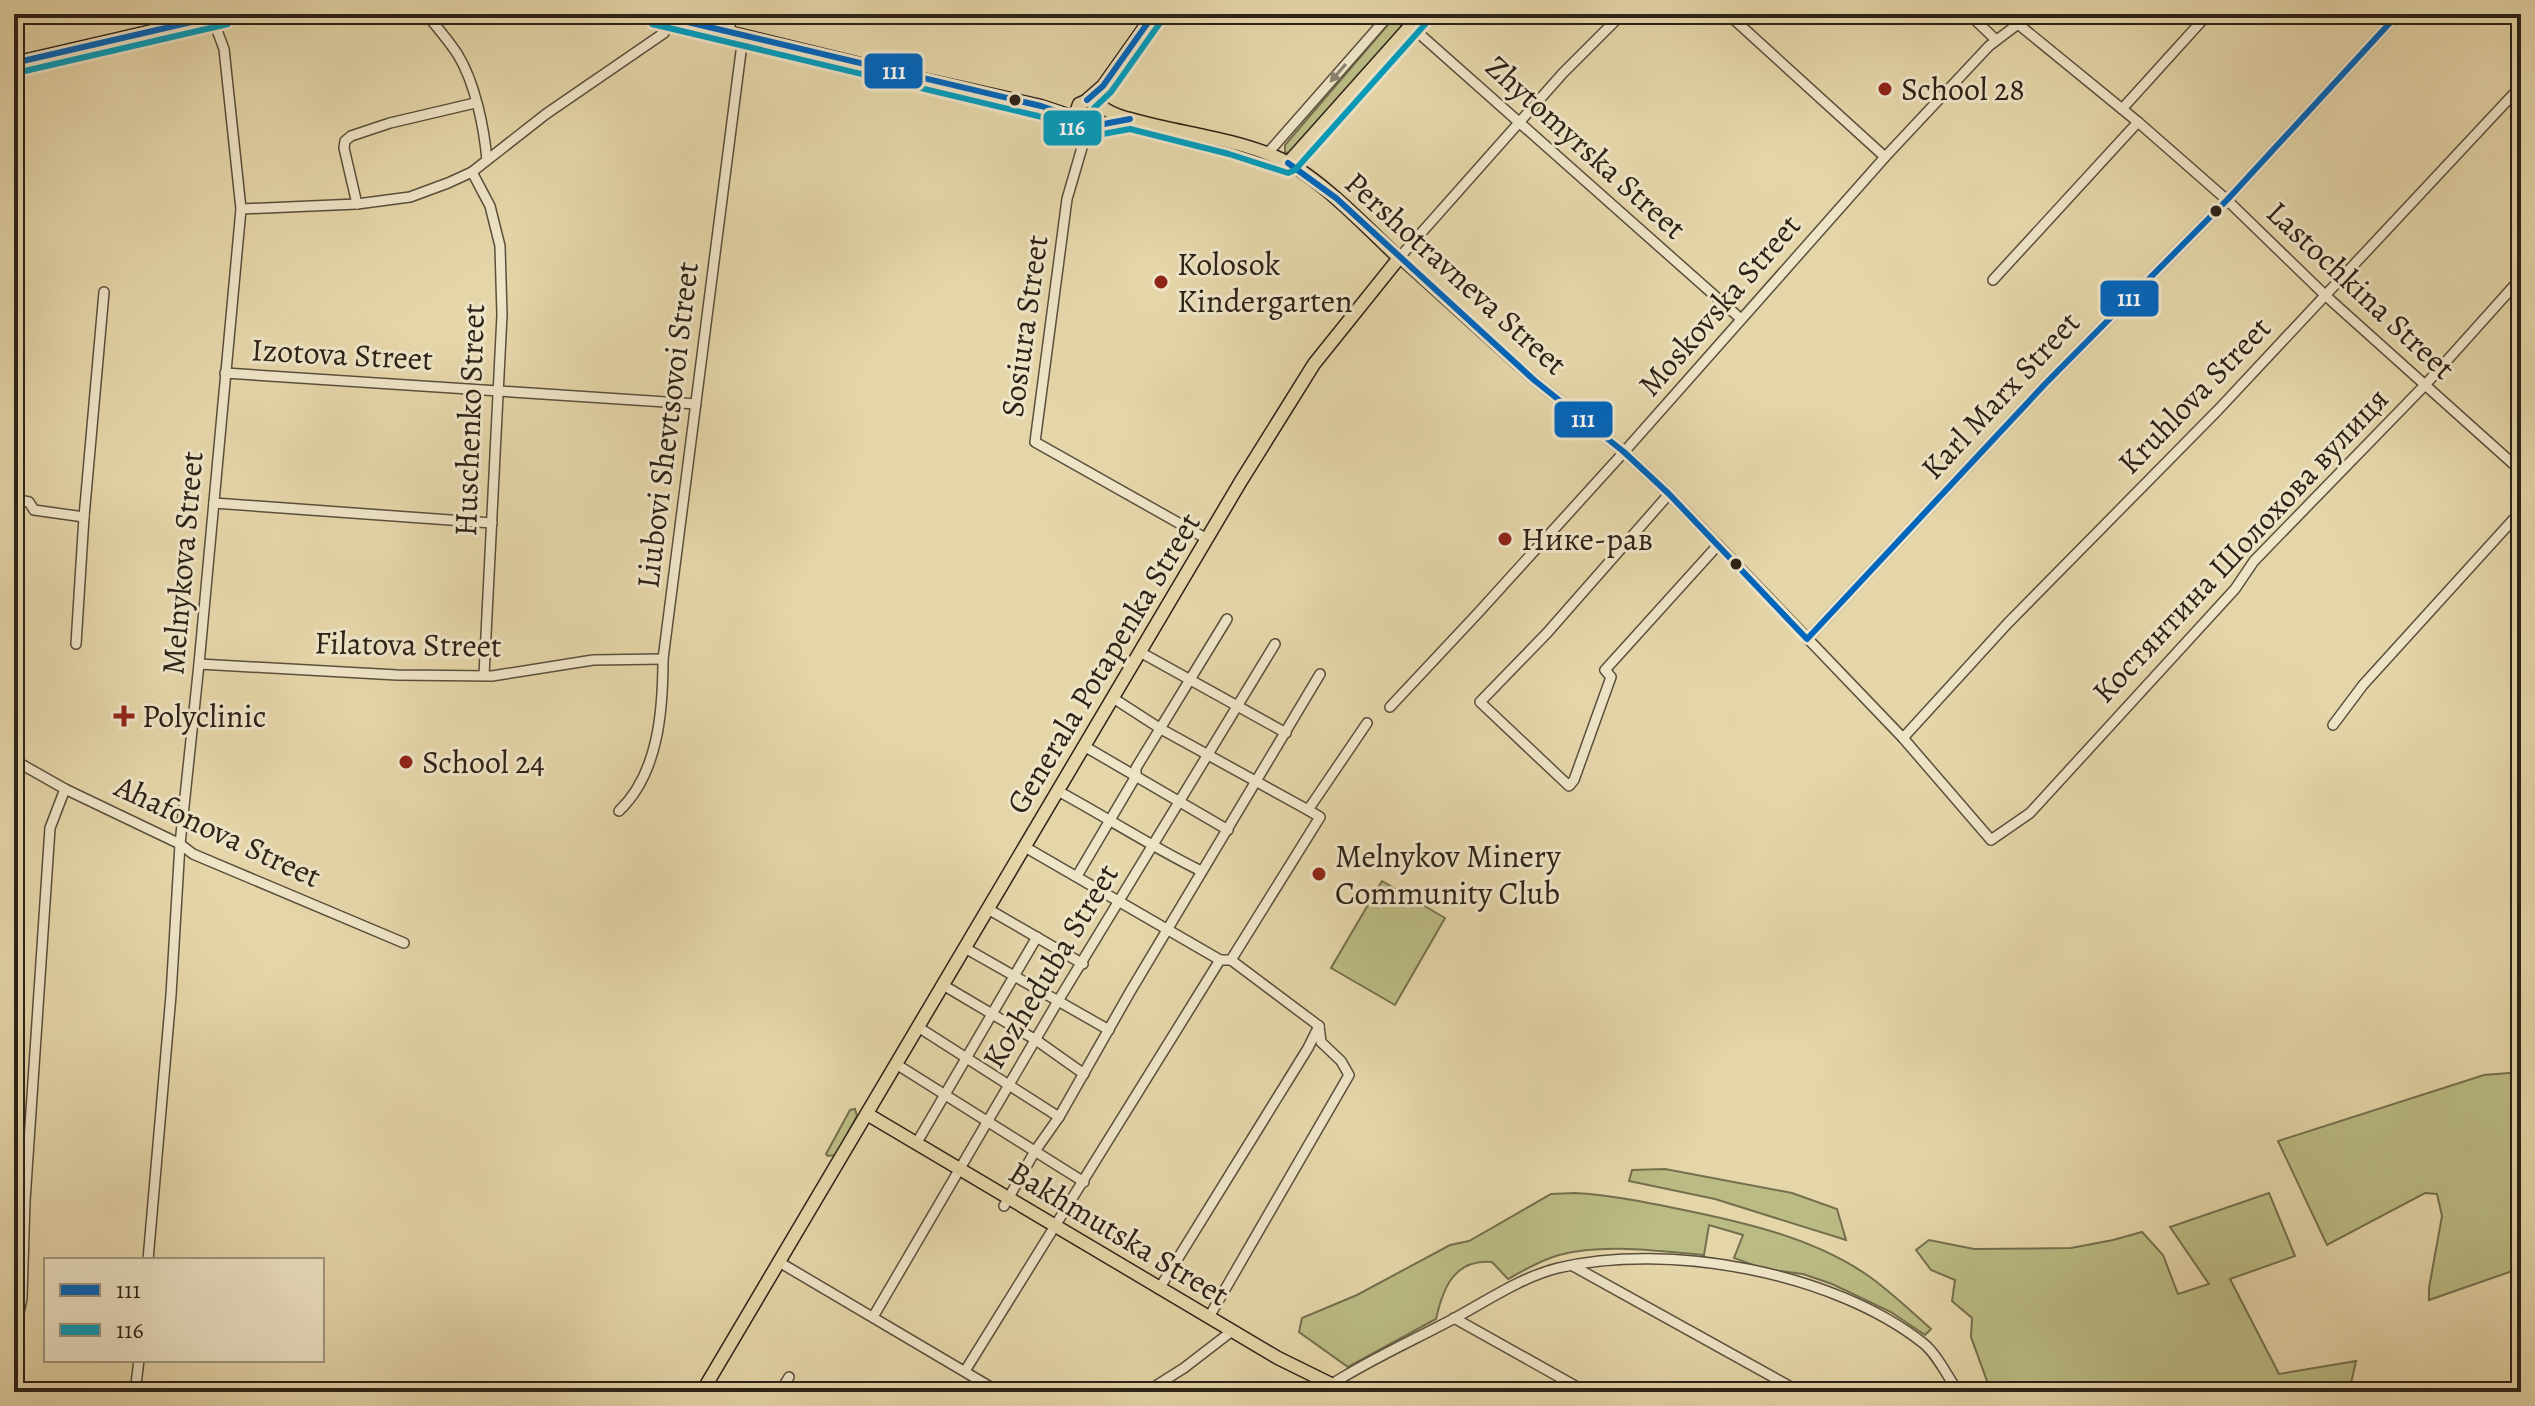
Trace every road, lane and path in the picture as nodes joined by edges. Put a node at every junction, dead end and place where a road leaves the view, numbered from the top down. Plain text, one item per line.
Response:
1 (162, 14) edge
2 (226, 14) edge
3 (426, 14) edge
4 (654, 14) edge
5 (730, 14) edge
6 (1154, 14) edge
7 (1390, 14) edge
8 (1397, 14) edge
9 (1421, 14) edge
10 (1622, 14) edge
11 (1728, 14) edge
12 (1969, 14) edge
13 (2028, 14) edge
14 (2398, 14) edge
15 (2203, 16) edge
16 (212, 17) junction
17 (671, 18) junction
18 (2018, 24) junction
19 (1411, 26) junction
20 (173, 28) junction
21 (736, 34) junction
22 (1996, 40) junction
23 (14, 63) edge
24 (2521, 86) edge
25 (1085, 100) junction
26 (475, 103) junction
27 (1041, 106) junction
28 (1103, 108) junction
29 (2122, 109) junction
30 (1130, 119) junction
31 (1521, 122) junction
32 (2138, 122) junction
33 (1086, 124) junction
34 (1267, 154) junction
35 (1885, 157) junction
36 (487, 160) junction
37 (1288, 163) junction
38 (472, 172) junction
39 (2227, 200) junction
40 (357, 204) junction
41 (241, 209) junction
42 (1399, 258) junction
43 (2521, 278) edge
44 (1993, 280) dead end
45 (104, 292) dead end
46 (2326, 296) junction
47 (1741, 319) junction
48 (225, 373) junction
49 (2425, 385) junction
50 (498, 390) junction
51 (696, 404) junction
52 (1624, 452) junction
53 (2521, 471) edge
54 (1669, 494) junction
55 (14, 499) edge
56 (214, 503) junction
57 (2521, 511) edge
58 (84, 517) junction
59 (492, 523) junction
60 (1203, 537) junction
61 (1718, 545) junction
62 (1227, 619) dead end
63 (1807, 639) junction
64 (76, 644) dead end
65 (1275, 644) dead end
66 (1140, 652) junction
67 (663, 659) junction
68 (199, 664) junction
69 (1320, 674) dead end
70 (484, 675) junction
71 (1190, 680) junction
72 (1113, 698) junction
73 (1239, 706) junction
74 (1390, 707) dead end
75 (1367, 723) dead end
76 (2333, 725) dead end
77 (1161, 729) junction
78 (1286, 733) junction
79 (1903, 738) junction
80 (1084, 746) junction
81 (1209, 755) junction
82 (14, 760) edge
83 (1136, 776) junction
84 (1257, 782) junction
85 (65, 789) junction
86 (1058, 791) junction
87 (1180, 803) junction
88 (1308, 810) junction
89 (619, 811) dead end
90 (1110, 819) junction
91 (1228, 830) junction
92 (1991, 840) joint
93 (180, 844) junction
94 (1025, 847) junction
95 (1152, 847) junction
96 (1201, 871) junction
97 (1077, 876) junction
98 (1119, 903) junction
99 (988, 909) junction
100 (1168, 929) junction
101 (1037, 937) junction
102 (404, 943) dead end
103 (965, 948) junction
104 (1226, 960) junction
105 (1083, 964) junction
106 (1016, 977) junction
107 (943, 985) junction
108 (1058, 1001) junction
109 (991, 1013) junction
110 (1319, 1026) junction
111 (918, 1027) junction
112 (1109, 1030) junction
113 (1036, 1040) junction
114 (967, 1057) junction
115 (896, 1064) junction
116 (1084, 1074) junction
117 (1010, 1084) junction
118 (945, 1094) junction
119 (867, 1114) junction
120 (1059, 1117) junction
121 (989, 1123) junction
122 (916, 1144) junction
123 (1035, 1151) junction
124 (960, 1169) junction
125 (1084, 1182) junction
126 (1006, 1202) junction
127 (1056, 1228) junction
128 (148, 1258) edge
129 (779, 1262) junction
130 (1573, 1266) junction
131 (1159, 1289) junction
132 (873, 1317) junction
133 (1209, 1317) junction
134 (1454, 1318) junction
135 (1232, 1331) junction
136 (14, 1337) edge
137 (139, 1362) edge
138 (965, 1371) junction
139 (789, 1377) dead end
140 (1332, 1384) junction
141 (135, 1392) edge
142 (702, 1392) edge
143 (780, 1392) edge
144 (999, 1392) edge
145 (1146, 1392) edge
146 (1347, 1392) edge
147 (1586, 1392) edge
148 (1800, 1392) edge
149 (1958, 1392) edge

1 - 20 street
2 - 16 main road
3 - 26 street
4 - 17 main road
5 - 21 street, Liubovi Shevtsovoi Street
6 - 25 main road
7 -> 34 street
8 - 19 street, Zhytomyrska Street
9 - 19 main road
10 - 31 street, Generala Potapenka Street
11 - 35 street
12 - 22 street
13 - 18 street, Moskovska Street
14 - 39 street, Karl Marx Street
15 - 29 street
16 - 20 main road
16 - 41 street, Melnykova Street
17 - 21 main road
17 - 36 street
18 - 22 street, Moskovska Street
18 - 29 street, Lastochkina Street
19 - 31 street, Zhytomyrska Street
19 - 37 main road
20 - 23 main road
21 - 27 main road
21 - 51 street, Liubovi Shevtsovoi Street
22 - 35 street, Moskovska Street
24 - 46 street, Kruhlova Street
25 - 27 main road
25 - 28 main road
25 - 33 main road
26 - 36 street
26 - 40 street
27 - 33 main road
28 - 30 main road, Pershotravneva Street
28 - 33 main road
29 - 32 street, Lastochkina Street
30 - 33 main road, Pershotravneva Street
30 - 34 main road, Pershotravneva Street
31 - 42 street, Generala Potapenka Street
31 - 47 street, Zhytomyrska Street
32 - 39 street, Lastochkina Street
32 - 44 street
33 - 60 street, Sosiura Street
34 - 37 main road, Pershotravneva Street
35 - 47 street, Moskovska Street
36 - 38 street
37 - 42 main road, Pershotravneva Street
38 - 40 street
38 - 50 street, Huschenko Street
39 - 46 street, Lastochkina Street
39 - 63 street, Karl Marx Street
40 - 41 street
41 - 48 street, Melnykova Street
42 - 52 street, Pershotravneva Street
42 - 60 main road, Generala Potapenka Street
43 - 49 street, Костянтина Шолохова вулиця
45 - 58 street
46 - 49 street, Lastochkina Street
46 - 79 street, Kruhlova Street
47 - 52 street, Moskovska Street
48 - 50 street, Izotova Street
48 - 56 street, Melnykova Street
49 - 53 street, Lastochkina Street
49 - 92 street, Костянтина Шолохова вулиця
50 - 51 street, Izotova Street
50 - 59 street, Huschenko Street
51 - 67 street, Liubovi Shevtsovoi Street
52 - 54 street, Pershotravneva Street
52 - 74 street, Moskovska Street
54 - 61 street, Pershotravneva Street
54 - 61 street
55 - 58 street
56 - 59 street
56 - 68 street, Melnykova Street
57 - 76 street
58 - 64 street
59 - 70 street, Huschenko Street
60 - 66 main road, Generala Potapenka Street
61 - 63 street, Pershotravneva Street
62 - 71 street, Kozheduba Street
63 - 79 street, Pershotravneva Street
65 - 73 street, Kozheduba Street
66 - 71 street
66 - 72 main road, Generala Potapenka Street
67 - 70 street, Filatova Street
67 - 89 street, Liubovi Shevtsovoi Street
68 - 70 street, Filatova Street
68 - 93 street, Melnykova Street
69 - 78 street
71 - 73 street
71 - 77 street, Kozheduba Street
72 - 77 street
72 - 80 main road, Generala Potapenka Street
73 - 78 street
73 - 81 street, Kozheduba Street
75 - 88 street
77 - 81 street
77 - 83 street, Kozheduba Street
78 - 84 street
79 - 92 street, Pershotravneva Street
80 - 83 street
80 - 86 main road, Generala Potapenka Street
81 - 84 street
81 - 87 street, Kozheduba Street
82 - 85 street, Ahafonova Street
83 - 87 street
83 - 90 street, Kozheduba Street
84 - 88 street
84 - 91 street
85 - 93 street, Ahafonova Street
85 - 136 street
86 - 90 street
86 - 94 main road, Generala Potapenka Street
87 - 91 street
87 - 95 street, Kozheduba Street
88 - 104 street
90 - 95 street
90 - 97 street, Kozheduba Street
91 - 96 street
93 - 102 street, Ahafonova Street
93 - 128 street, Melnykova Street
94 - 97 street
94 - 99 main road, Generala Potapenka Street
95 - 96 street
95 - 98 street, Kozheduba Street
96 - 100 street
97 - 98 street
98 - 100 street
98 - 105 street, Kozheduba Street
99 - 101 street
99 - 103 main road, Generala Potapenka Street
100 - 104 street
100 - 112 street
101 - 105 street
101 - 106 street, Kozheduba Street
103 - 106 street
103 - 107 main road, Generala Potapenka Street
104 - 110 street
104 - 125 street
105 - 108 street, Kozheduba Street
106 - 108 street
106 - 109 street, Kozheduba Street
107 - 109 street
107 - 111 main road, Generala Potapenka Street
108 - 112 street
108 - 113 street, Kozheduba Street
109 - 113 street
109 - 114 street, Kozheduba Street
110 - 131 street
110 - 133 street
111 - 114 street
111 - 115 main road, Generala Potapenka Street
112 - 116 street
113 - 116 street
113 - 117 street, Kozheduba Street
114 - 117 street
114 - 118 street, Kozheduba Street
115 - 118 street
115 - 119 main road, Generala Potapenka Street
116 - 120 street
117 - 120 street
117 - 121 street, Kozheduba Street
118 - 121 street
118 - 122 street, Kozheduba Street
119 - 122 main road, Bakhmutska Street
119 - 129 main road, Generala Potapenka Street
120 - 123 street
121 - 123 street
121 - 124 street, Kozheduba Street
122 - 124 main road, Bakhmutska Street
123 - 125 street
123 - 126 street
124 - 126 main road, Bakhmutska Street
124 - 132 street, Kozheduba Street
125 - 127 street
126 - 127 main road, Bakhmutska Street
127 - 131 main road, Bakhmutska Street
127 - 138 street
129 - 132 street
129 - 142 main road, Generala Potapenka Street
130 - 134 street
130 - 148 street
130 - 149 street
131 - 133 main road, Bakhmutska Street
132 - 138 street
133 - 135 main road, Bakhmutska Street
134 - 140 street
134 - 147 street
135 - 140 main road, Bakhmutska Street
135 - 145 street
137 - 141 street
138 - 144 street
139 - 143 street
140 - 146 main road, Bakhmutska Street

